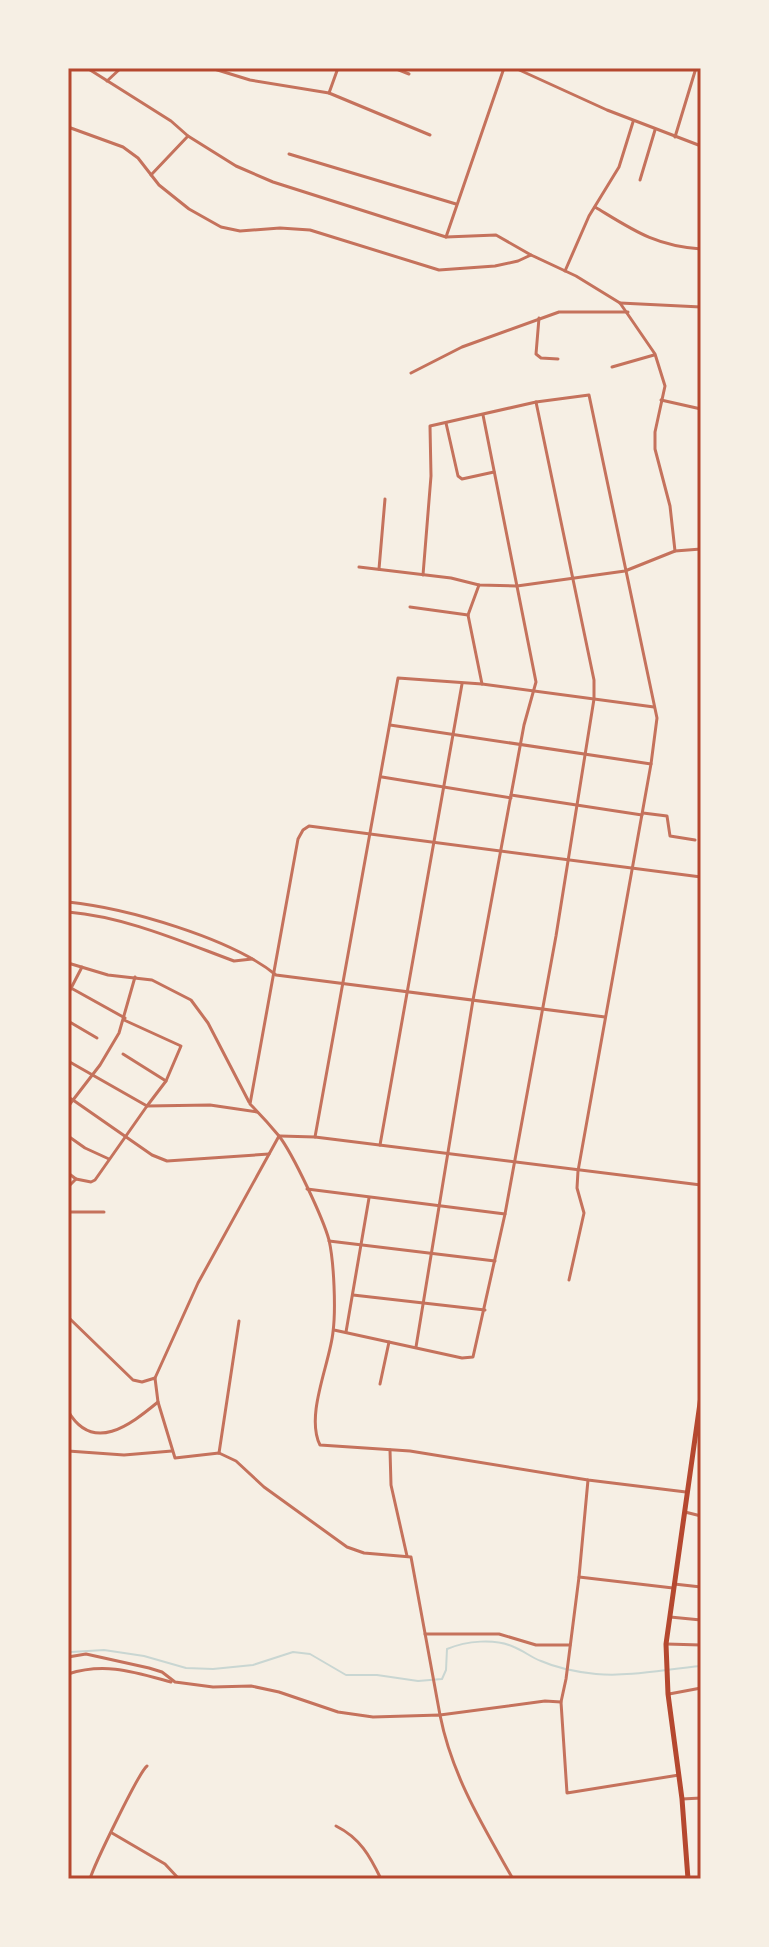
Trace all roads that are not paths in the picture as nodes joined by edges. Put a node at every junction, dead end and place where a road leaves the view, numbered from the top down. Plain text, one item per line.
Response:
1 (87, 68) edge
2 (121, 68) edge
3 (211, 68) edge
4 (338, 68) edge
5 (394, 68) edge
6 (504, 68) edge
7 (515, 68) edge
8 (696, 68) edge
9 (701, 71) edge
10 (409, 74) dead end
11 (107, 81) junction
12 (329, 93) junction
13 (633, 121) junction
14 (68, 127) edge
15 (655, 130) junction
16 (430, 135) dead end
17 (188, 136) junction
18 (675, 137) junction
19 (701, 146) edge
20 (289, 154) dead end
21 (151, 175) junction
22 (640, 180) dead end
23 (456, 204) junction
24 (595, 206) junction
25 (446, 237) junction
26 (701, 249) edge
27 (531, 255) junction
28 (565, 271) junction
29 (620, 303) junction
30 (701, 307) edge
31 (628, 312) junction
32 (539, 318) junction
33 (655, 354) junction
34 (558, 359) dead end
35 (612, 367) dead end
36 (411, 373) dead end
37 (661, 400) junction
38 (536, 402) junction
39 (701, 409) edge
40 (483, 415) junction
41 (446, 423) junction
42 (494, 472) junction
43 (385, 499) dead end
44 (701, 549) edge
45 (675, 551) junction
46 (359, 567) dead end
47 (379, 569) junction
48 (625, 571) junction
49 (423, 575) junction
50 (572, 578) junction
51 (479, 585) junction
52 (517, 586) junction
53 (410, 607) dead end
54 (468, 615) junction
55 (462, 684) junction
56 (482, 684) junction
57 (533, 692) junction
58 (594, 699) junction
59 (656, 708) junction
60 (390, 725) junction
61 (452, 735) junction
62 (521, 746) junction
63 (586, 755) junction
64 (651, 764) junction
65 (382, 777) junction
66 (444, 788) junction
67 (511, 796) junction
68 (577, 806) junction
69 (642, 814) junction
70 (372, 835) junction
71 (695, 840) dead end
72 (433, 842) junction
73 (501, 851) junction
74 (568, 861) junction
75 (633, 868) junction
76 (701, 877) edge
77 (68, 902) edge
78 (68, 912) edge
79 (252, 959) junction
80 (68, 963) edge
81 (82, 967) junction
82 (276, 975) junction
83 (135, 977) junction
84 (343, 984) junction
85 (71, 988) junction
86 (406, 993) junction
87 (68, 994) edge
88 (473, 1000) junction
89 (541, 1010) junction
90 (605, 1017) junction
91 (124, 1019) junction
92 (68, 1021) edge
93 (97, 1038) dead end
94 (123, 1054) dead end
95 (68, 1061) edge
96 (92, 1075) junction
97 (166, 1081) junction
98 (70, 1098) edge
99 (250, 1104) junction
100 (147, 1106) junction
101 (68, 1107) edge
102 (257, 1112) junction
103 (68, 1136) edge
104 (279, 1136) junction
105 (125, 1137) junction
106 (315, 1137) junction
107 (380, 1145) junction
108 (269, 1154) junction
109 (448, 1155) junction
110 (109, 1159) junction
111 (513, 1164) junction
112 (578, 1171) junction
113 (68, 1173) edge
114 (76, 1179) junction
115 (701, 1185) edge
116 (68, 1187) edge
117 (307, 1189) junction
118 (369, 1196) junction
119 (438, 1205) junction
120 (68, 1212) edge
121 (104, 1212) dead end
122 (505, 1214) junction
123 (329, 1241) junction
124 (362, 1245) junction
125 (430, 1255) junction
126 (495, 1261) junction
127 (569, 1280) dead end
128 (353, 1295) junction
129 (423, 1303) junction
130 (485, 1310) junction
131 (68, 1317) edge
132 (239, 1321) dead end
133 (334, 1330) junction
134 (346, 1332) junction
135 (389, 1342) junction
136 (416, 1348) junction
137 (155, 1378) junction
138 (380, 1384) dead end
139 (701, 1396) edge
140 (158, 1402) junction
141 (68, 1411) edge
142 (391, 1449) junction
143 (68, 1451) edge
144 (173, 1451) junction
145 (219, 1453) junction
146 (588, 1480) junction
147 (686, 1492) junction
148 (683, 1511) junction
149 (701, 1516) edge
150 (407, 1556) junction
151 (579, 1577) junction
152 (674, 1586) junction
153 (701, 1587) edge
154 (670, 1617) junction
155 (701, 1620) edge
156 (425, 1634) junction
157 (666, 1644) junction
158 (570, 1645) junction
159 (701, 1645) edge
160 (68, 1657) edge
161 (68, 1674) edge
162 (175, 1682) junction
163 (701, 1688) edge
164 (668, 1694) junction
165 (561, 1702) junction
166 (440, 1715) junction
167 (147, 1766) dead end
168 (679, 1775) junction
169 (701, 1798) edge
170 (682, 1799) junction
171 (336, 1826) dead end
172 (112, 1833) junction
173 (90, 1879) edge
174 (179, 1879) edge
175 (381, 1879) edge
176 (513, 1879) edge
177 (688, 1879) edge

1 - 11 street
2 - 11 street
3 - 12 street
4 - 12 street
5 - 10 street
6 - 23 street
7 - 13 street
8 - 9 street
8 - 18 street
11 - 17 street
12 - 16 street
13 - 15 street
13 - 24 street
14 - 21 street
15 - 18 street
15 - 22 street
17 - 21 street
17 - 25 street
18 - 19 street
20 - 23 street
21 - 27 street
23 - 25 street
24 - 26 street
24 - 28 street
25 - 27 street
27 - 28 street
28 - 29 street
29 - 30 street
29 - 31 street
31 - 32 street
31 - 33 street
32 - 34 street
32 - 36 street
33 - 35 street
33 - 37 street
37 - 39 street
37 - 45 street
38 - 40 street
38 - 48 street
38 - 50 street
40 - 41 street
40 - 42 street
41 - 42 street
41 - 49 street
42 - 52 street
43 - 47 street
44 - 45 street
45 - 48 street
46 - 47 street
47 - 49 street
48 - 50 street
48 - 59 street
49 - 51 street
50 - 52 street
50 - 58 street
51 - 52 street
51 - 54 street
52 - 57 street
53 - 54 street
54 - 56 street
55 - 56 street
55 - 60 street
55 - 61 street
56 - 57 street
57 - 58 street
57 - 62 street
58 - 59 street
58 - 63 street
59 - 64 street
60 - 61 street
60 - 65 street
61 - 62 street
61 - 66 street
62 - 63 street
62 - 67 street
63 - 64 street
63 - 68 street
64 - 69 street
65 - 66 street
65 - 70 street
66 - 67 street
66 - 72 street
67 - 68 street
67 - 73 street
68 - 69 street
68 - 74 street
69 - 71 street
69 - 75 street
70 - 72 street
70 - 82 street
70 - 84 street
72 - 73 street
72 - 86 street
73 - 74 street
73 - 88 street
74 - 75 street
74 - 89 street
75 - 76 street
75 - 90 street
77 - 79 street
78 - 79 street
79 - 82 street
80 - 81 street
81 - 83 street
81 - 85 street
82 - 84 street
82 - 99 street
83 - 91 street
83 - 99 street
84 - 86 street
84 - 106 street
85 - 87 street
85 - 91 street
86 - 88 street
86 - 107 street
88 - 89 street
88 - 109 street
89 - 90 street
89 - 111 street
90 - 112 street
91 - 96 street
91 - 97 street
92 - 93 street
94 - 97 street
95 - 96 street
96 - 98 street
96 - 100 street
97 - 100 street
98 - 101 street
98 - 105 street
99 - 102 street
100 - 102 street
100 - 105 street
102 - 104 street
103 - 110 street
104 - 106 street
104 - 108 street
104 - 117 street
105 - 108 street
105 - 110 street
106 - 107 street
107 - 109 street
108 - 137 street
109 - 111 street
109 - 119 street
110 - 114 street
111 - 112 street
111 - 122 street
112 - 115 street
112 - 127 street
113 - 114 street
114 - 116 street
117 - 118 street
117 - 123 street
118 - 119 street
118 - 124 street
119 - 122 street
119 - 125 street
120 - 121 street
122 - 126 street
123 - 124 street
123 - 133 street
124 - 125 street
124 - 128 street
125 - 126 street
125 - 129 street
126 - 130 street
128 - 129 street
128 - 134 street
129 - 130 street
129 - 136 street
130 - 136 street
131 - 137 street
132 - 145 street
133 - 134 street
133 - 142 street
134 - 135 street
135 - 136 street
135 - 138 street
137 - 140 street
139 - 147 main road
140 - 141 street
140 - 144 street
142 - 146 street
142 - 150 street
143 - 144 street
144 - 145 street
145 - 150 street
146 - 147 street
146 - 151 street
147 - 148 main road
148 - 149 street
148 - 152 main road
150 - 156 street
151 - 152 street
151 - 158 street
152 - 153 street
152 - 154 main road
154 - 155 street
154 - 157 main road
156 - 158 street
156 - 166 street
157 - 159 street
157 - 164 main road
158 - 165 street
160 - 162 street
161 - 162 street
162 - 166 street
163 - 164 street
164 - 168 main road
165 - 166 street
165 - 168 street
166 - 176 street
167 - 172 street
168 - 170 main road
169 - 170 street
170 - 177 main road
171 - 175 street
172 - 173 street
172 - 174 street

